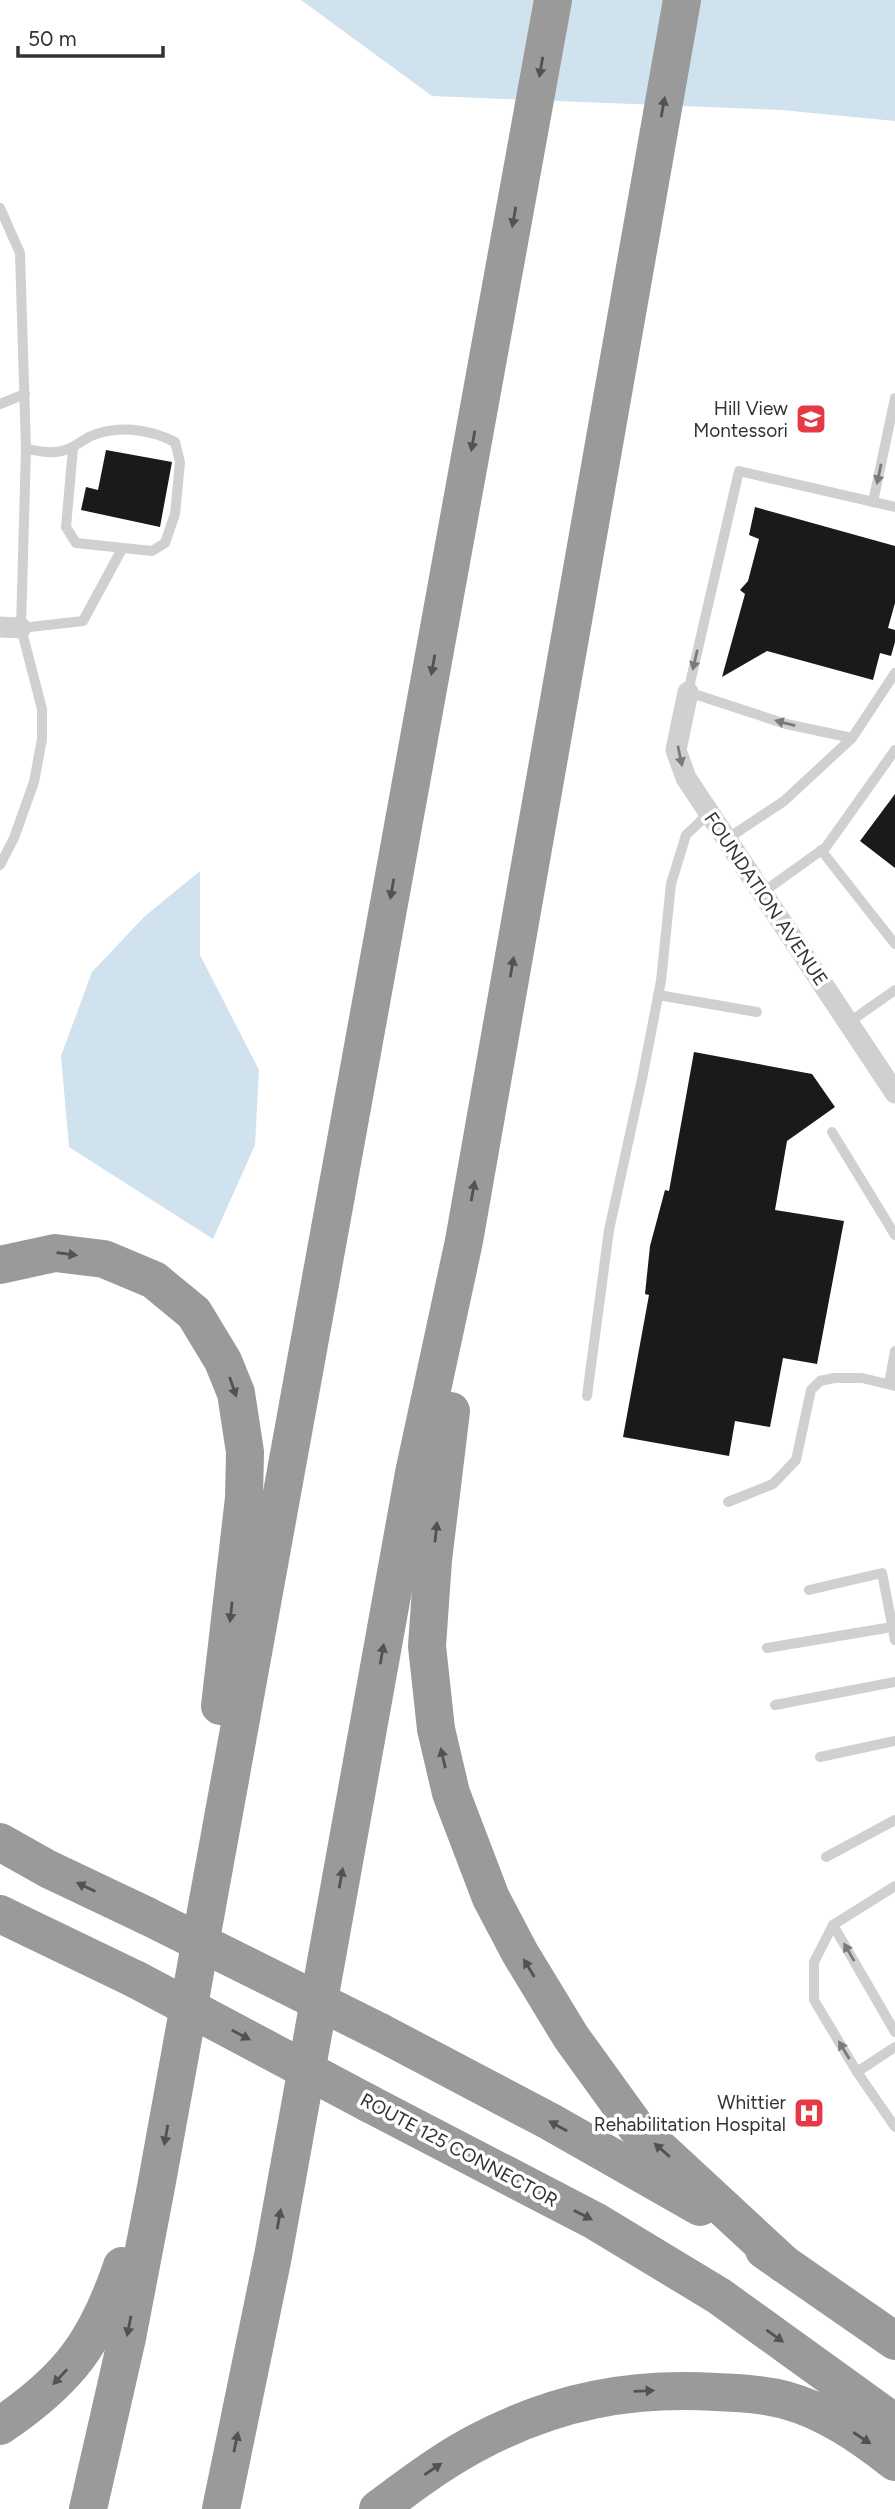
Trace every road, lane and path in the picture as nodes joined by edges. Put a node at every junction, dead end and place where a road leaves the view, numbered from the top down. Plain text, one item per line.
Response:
1 (553, 0) edge
2 (682, 0) edge
3 (0, 208) edge
4 (25, 394) junction
5 (895, 398) edge
6 (0, 404) edge
7 (72, 448) junction
8 (26, 449) junction
9 (873, 502) junction
10 (895, 508) edge
11 (122, 549) junction
12 (10, 627) edge
13 (895, 673) edge
14 (688, 692) junction
15 (852, 737) junction
16 (895, 750) edge
17 (709, 813) junction
18 (727, 839) junction
19 (821, 850) junction
20 (0, 864) edge
21 (762, 893) junction
22 (895, 944) edge
23 (895, 990) edge
24 (658, 995) junction
25 (757, 1012) dead end
26 (848, 1023) junction
27 (895, 1093) edge
28 (832, 1132) dead end
29 (895, 1235) edge
30 (464, 1241) junction
31 (0, 1265) edge
32 (895, 1351) edge
33 (892, 1385) edge
34 (587, 1396) dead end
35 (728, 1502) dead end
36 (809, 1590) dead end
37 (892, 1627) junction
38 (895, 1640) edge
39 (767, 1648) dead end
40 (895, 1682) edge
41 (775, 1705) dead end
42 (895, 1741) edge
43 (820, 1757) dead end
44 (895, 1820) edge
45 (0, 1842) edge
46 (826, 1857) dead end
47 (895, 1886) edge
48 (210, 1893) junction
49 (3, 1917) edge
50 (833, 1925) junction
51 (895, 2032) edge
52 (895, 2047) edge
53 (857, 2073) junction
54 (895, 2127) edge
55 (156, 2187) junction
56 (784, 2264) junction
57 (895, 2341) edge
58 (895, 2423) edge
59 (0, 2426) edge
60 (895, 2462) edge
61 (88, 2509) edge
62 (221, 2509) edge
63 (378, 2509) edge

1 -> 48 highway
30 -> 2 highway
3 - 4 lane
4 - 6 lane
4 - 8 lane
5 -> 9 lane
7 - 8 lane
7 - 11 lane
7 - 11 lane
8 - 12 lane
9 - 10 lane
9 -> 14 lane
11 - 12 lane
12 - 20 lane
13 - 15 lane
15 -> 14 lane
14 -> 17 street, FOUNDATION AVENUE
15 - 18 lane
16 - 19 lane
17 - 18 street, FOUNDATION AVENUE
17 - 24 lane
18 - 21 street, FOUNDATION AVENUE
19 - 21 lane
19 - 22 lane
21 - 26 street, FOUNDATION AVENUE
23 - 26 lane
24 - 25 lane
24 - 34 lane
26 - 27 street, FOUNDATION AVENUE
28 - 29 lane
56 -> 30 highway
62 -> 30 highway
31 -> 48 highway
32 - 33 lane
33 - 35 lane
36 - 37 lane
37 - 38 lane
37 - 39 lane
40 - 41 lane
42 - 43 lane
44 - 46 lane
56 -> 45 highway, bridge
47 - 50 lane
48 -> 55 highway
49 -> 58 highway, ROUTE 125 CONNECTOR, bridge
51 -> 50 lane
53 -> 50 lane
52 - 53 lane
53 - 54 lane
55 -> 59 highway
55 -> 61 highway
56 - 57 highway
63 -> 60 highway

